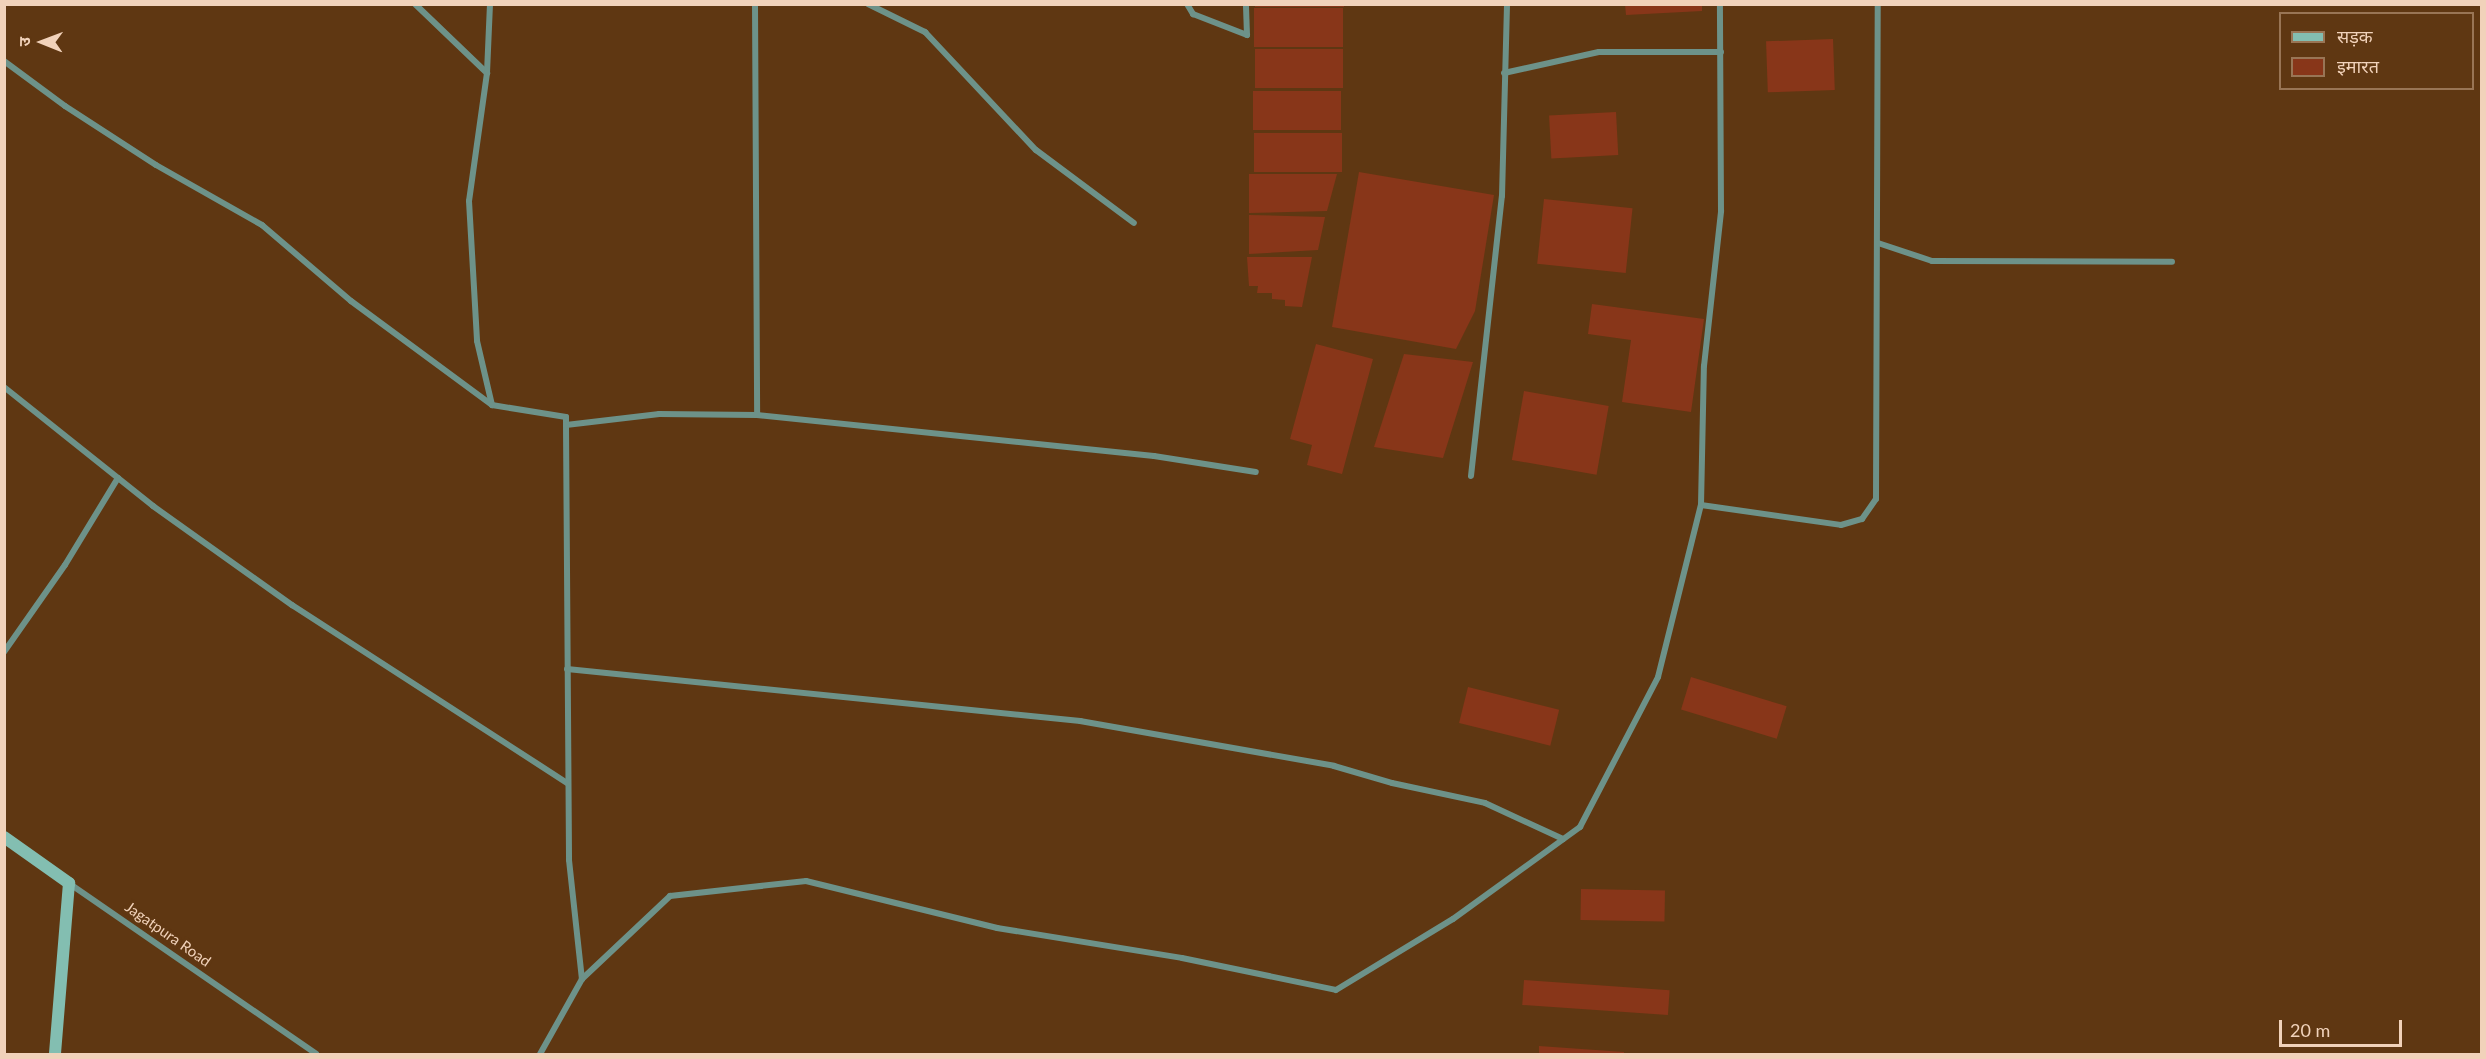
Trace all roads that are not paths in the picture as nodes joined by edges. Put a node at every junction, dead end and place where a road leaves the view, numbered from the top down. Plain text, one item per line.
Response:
1 (415, 4) edge
2 (490, 4) edge
3 (755, 4) edge
4 (868, 4) edge
5 (1187, 4) edge
6 (1246, 4) edge
7 (1507, 4) edge
8 (1720, 4) edge
9 (1878, 4) edge
10 (1721, 52) junction
11 (4, 61) edge
12 (487, 73) junction
13 (1504, 73) junction
14 (1134, 223) dead end
15 (1878, 243) junction
16 (2172, 262) dead end
17 (4, 387) edge
18 (492, 405) junction
19 (757, 415) junction
20 (566, 425) junction
21 (1256, 472) dead end
22 (1471, 477) dead end
23 (118, 478) junction
24 (1701, 506) junction
25 (4, 652) edge
26 (567, 669) junction
27 (567, 783) junction
28 (4, 837) edge
29 (1563, 839) junction
30 (69, 883) junction
31 (582, 979) junction
32 (55, 1054) edge
33 (316, 1054) edge
34 (540, 1054) edge

1 - 12 street
2 - 12 street
3 - 19 street
4 - 14 street
5 - 6 street
7 - 13 street
8 - 10 street
9 - 15 street
10 - 13 street
10 - 24 street
11 - 18 street
12 - 18 street
13 - 22 street
15 - 16 street
15 - 24 street
17 - 23 street
18 - 20 street
19 - 20 street
19 - 21 street
20 - 26 street
23 - 25 street
23 - 27 street
24 - 29 street
26 - 27 street
26 - 29 street
27 - 31 street
28 - 30 street, Jagatpura Road
29 - 31 street
30 - 32 street
30 - 33 street, Jagatpura Road
31 - 34 street

